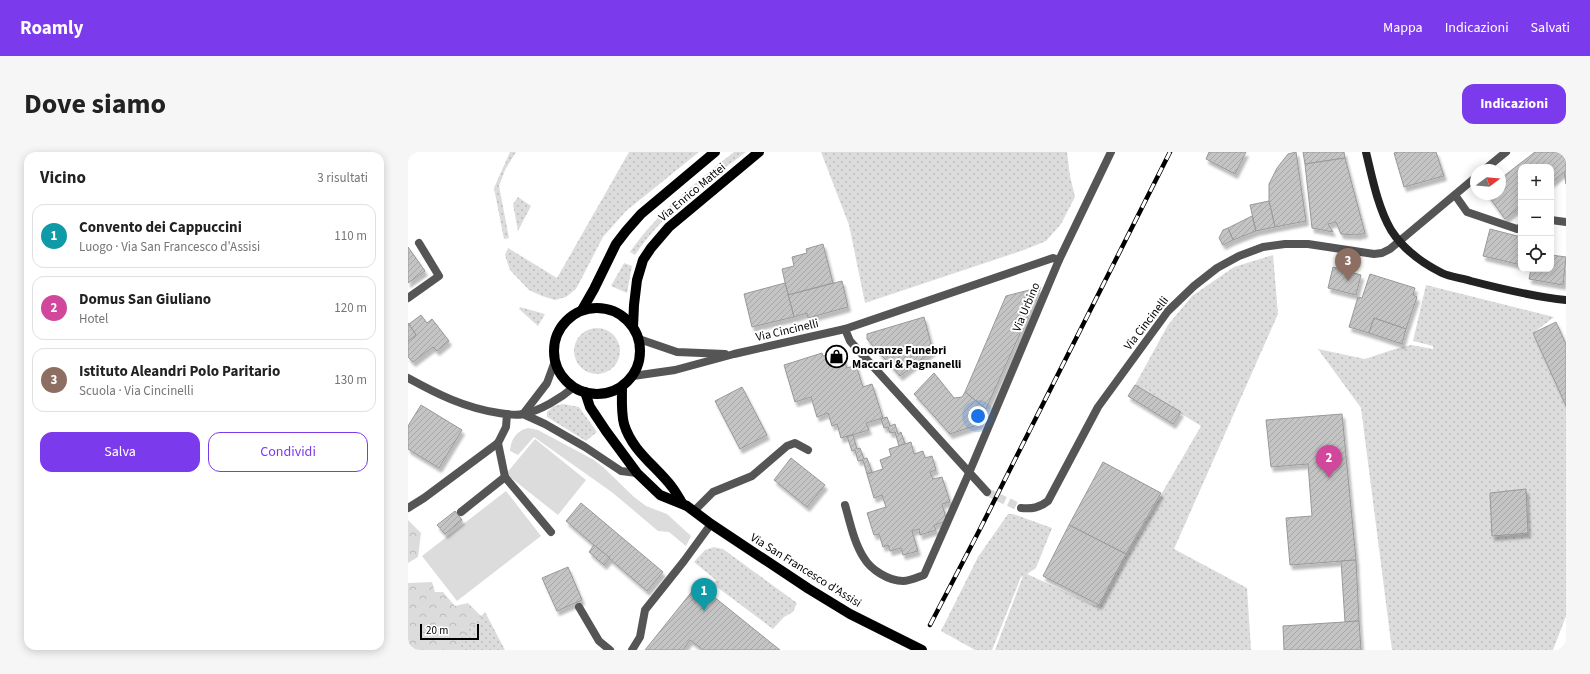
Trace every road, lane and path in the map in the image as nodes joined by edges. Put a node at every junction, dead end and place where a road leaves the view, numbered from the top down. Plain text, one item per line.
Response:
1 (715, 152) edge
2 (759, 152) edge
3 (1111, 152) edge
4 (1366, 152) edge
5 (1506, 152) edge
6 (1491, 164) edge
7 (1470, 182) edge
8 (1455, 195) junction
9 (1554, 220) edge
10 (1566, 222) edge
11 (1518, 228) edge
12 (1399, 241) junction
13 (419, 243) dead end
14 (1059, 260) junction
15 (408, 298) edge
16 (1566, 300) edge
17 (582, 310) junction
18 (633, 327) junction
19 (845, 330) junction
20 (639, 339) junction
21 (734, 354) junction
22 (555, 361) junction
23 (633, 376) junction
24 (408, 378) edge
25 (574, 387) junction
26 (622, 387) junction
27 (585, 392) junction
28 (506, 414) junction
29 (523, 414) junction
30 (498, 443) junction
31 (808, 450) dead end
32 (638, 473) junction
33 (969, 473) junction
34 (505, 477) junction
35 (987, 492) tunnel mouth
36 (682, 503) junction
37 (845, 505) dead end
38 (408, 508) edge
39 (1021, 508) tunnel mouth
40 (694, 511) junction
41 (461, 512) dead end
42 (711, 524) junction
43 (551, 532) dead end
44 (579, 607) dead end
45 (610, 650) edge
46 (632, 650) edge
47 (922, 650) edge

1 - 17 main road, Via Enrico Mattei
2 - 18 main road, Via Enrico Mattei
3 - 14 street, Via Urbino
4 - 12 main road
5 - 6 street
7 - 8 street, Via Cincinelli
8 - 11 street
8 - 12 street, Via Cincinelli
9 - 10 street
12 - 16 main road
12 - 39 street, Via Cincinelli
13 - 15 street
14 - 19 street, Via Cincinelli
14 - 33 street, Via Urbino
17 - 18 main road, Via Enrico Mattei
17 - 22 main road, Via Enrico Mattei
18 - 20 main road, Via Enrico Mattei
19 - 21 street, Via Cincinelli
19 - 33 street
20 - 21 street, Via Cincinelli
20 - 23 main road, Via Enrico Mattei
21 - 23 street, Via Cincinelli
22 - 25 main road, Via Enrico Mattei
22 - 29 street
23 - 26 main road, Via Enrico Mattei
24 - 28 street
25 - 27 main road, Via Enrico Mattei
25 - 29 street
26 - 27 main road, Via Enrico Mattei
26 - 36 main road, Via San Francesco d'Assisi
27 - 32 main road, Via San Francesco d'Assisi
28 - 29 street
28 - 30 street
29 - 32 street
30 - 34 street
30 - 38 street
31 - 40 street
32 - 36 main road, Via San Francesco d'Assisi
33 - 35 street
33 - 37 street, Via Urbino
34 - 41 street
34 - 43 street
36 - 40 main road, Via San Francesco d'Assisi
40 - 42 main road, Via San Francesco d'Assisi
42 - 46 street
42 - 47 main road, Via San Francesco d'Assisi
44 - 45 street

